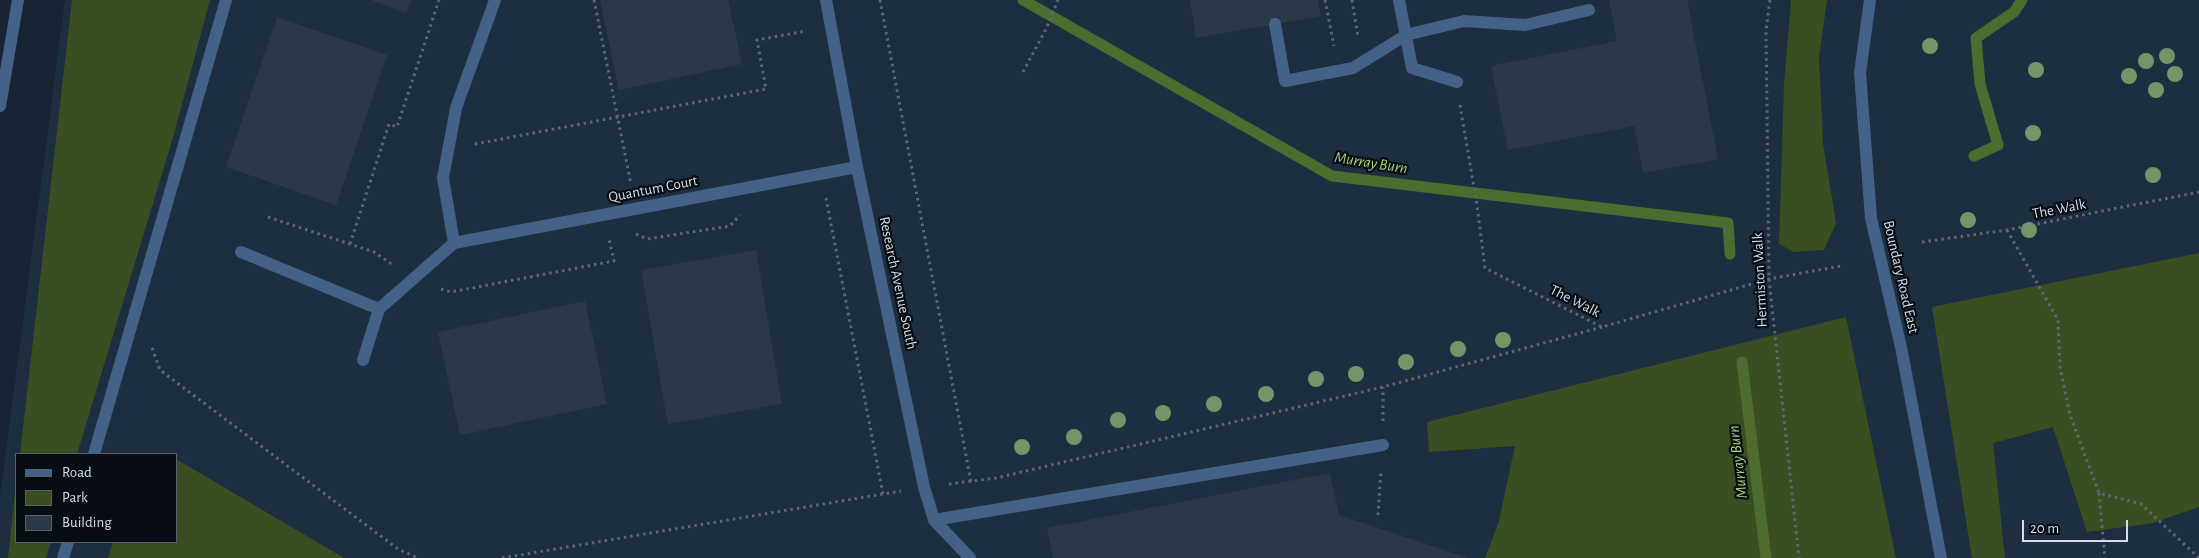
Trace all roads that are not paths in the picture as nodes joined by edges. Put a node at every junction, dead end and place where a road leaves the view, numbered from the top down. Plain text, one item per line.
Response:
1 (18, 0) edge
2 (226, 0) edge
3 (495, 0) edge
4 (826, 0) edge
5 (1399, 0) edge
6 (1870, 0) edge
7 (1589, 10) dead end
8 (1275, 24) dead end
9 (1406, 35) junction
10 (1457, 82) road end
11 (0, 106) edge
12 (857, 167) junction
13 (454, 243) junction
14 (241, 252) dead end
15 (379, 310) junction
16 (363, 360) dead end
17 (1382, 445) dead end
18 (94, 453) edge
19 (934, 520) junction
20 (68, 543) edge
21 (63, 558) edge
22 (970, 558) edge
23 (1941, 558) edge

1 - 11 street
2 - 18 street
3 - 13 street
4 - 12 street, Research Avenue South
5 - 9 street
6 - 23 street, Boundary Road East
7 - 9 street
8 - 9 street
9 - 10 street
12 - 13 street, Quantum Court
12 - 19 street, Research Avenue South
13 - 15 street
14 - 15 street
15 - 16 street
17 - 19 street
19 - 22 street, Research Avenue South
20 - 21 street

